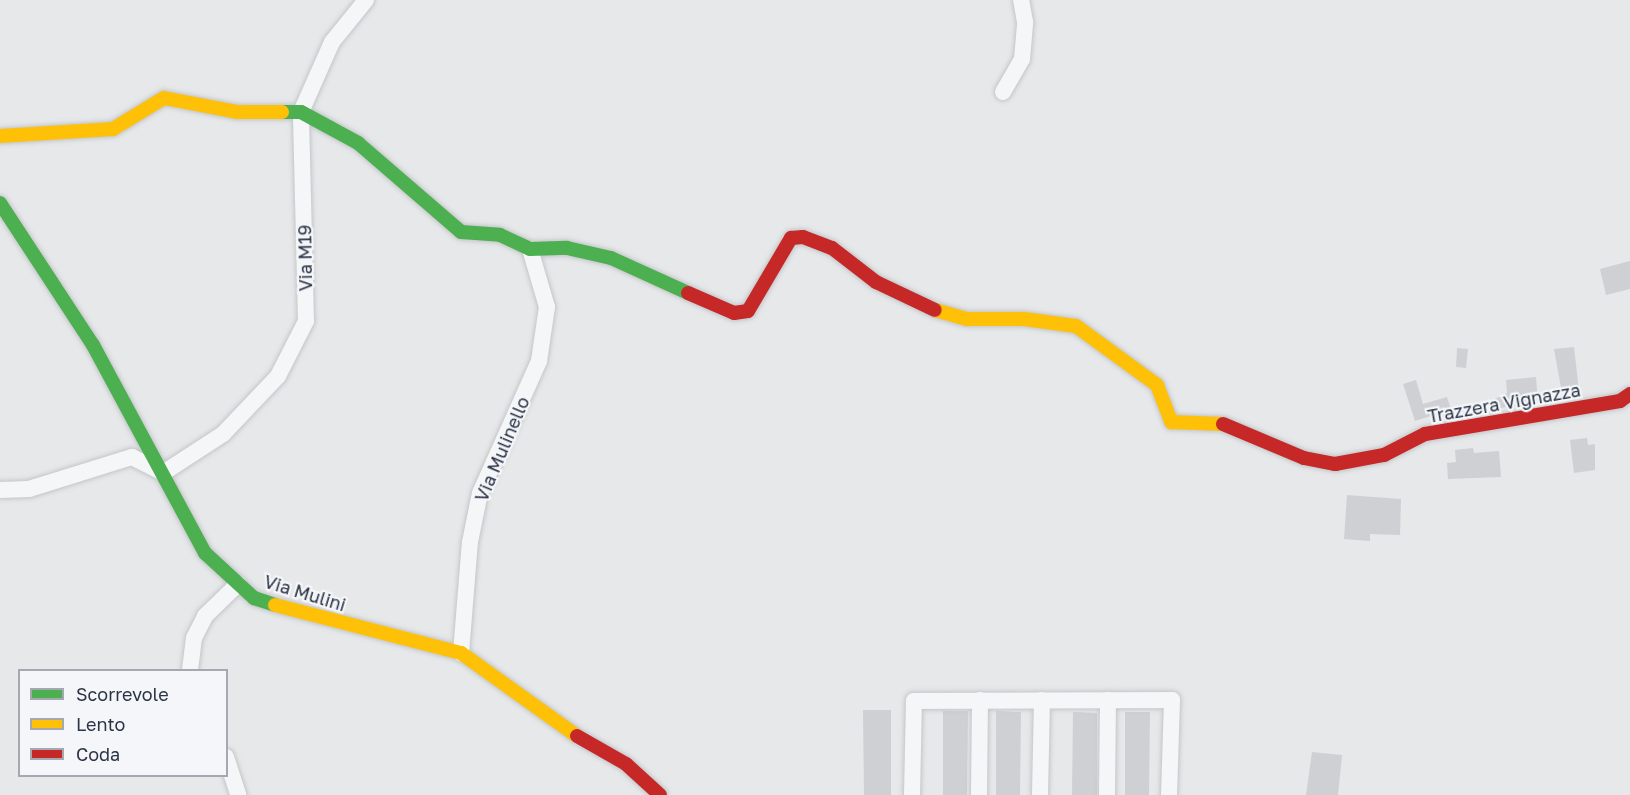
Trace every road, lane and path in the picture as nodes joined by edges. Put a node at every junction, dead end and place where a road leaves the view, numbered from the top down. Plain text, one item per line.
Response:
1 (366, 0) edge
2 (1021, 0) edge
3 (1002, 92) dead end
4 (301, 112) junction
5 (0, 136) edge
6 (0, 202) edge
7 (530, 249) junction
8 (1630, 394) edge
9 (163, 473) junction
10 (0, 490) edge
11 (238, 584) junction
12 (461, 652) junction
13 (190, 669) edge
14 (980, 700) junction
15 (1042, 700) junction
16 (1108, 700) junction
17 (228, 763) edge
18 (238, 795) edge
19 (660, 795) edge
20 (912, 795) edge
21 (979, 795) edge
22 (1040, 795) edge
23 (1107, 795) edge
24 (1169, 795) edge

1 - 4 street, Via M19
2 - 3 street
4 - 5 street
4 - 7 street, Trazzera Vignazza
4 - 9 street, Via M19
6 - 9 street, Via Mulini
7 - 8 street, Trazzera Vignazza
7 - 12 street, Via Mulinello
9 - 10 street
9 - 11 street, Via Mulini
11 - 12 street, Via Mulini
11 - 13 street
12 - 19 street, Via Mulini
14 - 15 street
14 - 20 street
14 - 21 street
15 - 16 street
15 - 22 street
16 - 23 street
16 - 24 street
17 - 18 street

